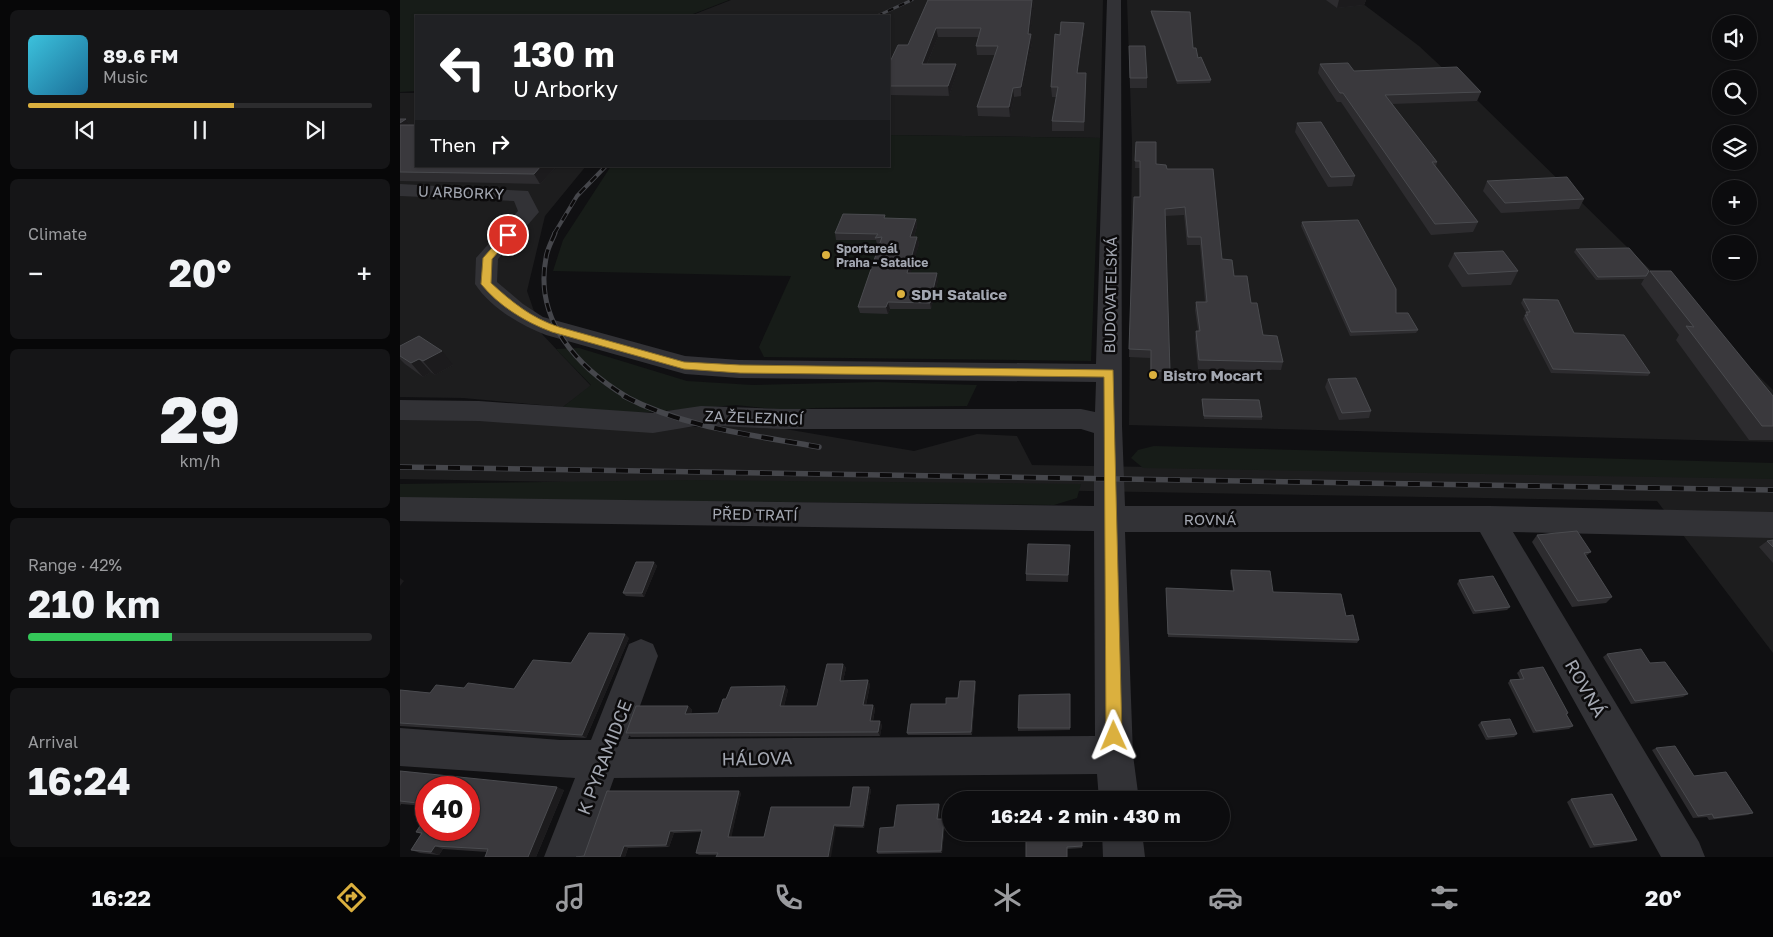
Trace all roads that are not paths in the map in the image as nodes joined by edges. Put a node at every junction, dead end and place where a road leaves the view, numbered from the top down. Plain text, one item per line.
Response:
1 (1114, 0) edge
2 (400, 190) edge
3 (1109, 373) junction
4 (400, 410) edge
5 (1108, 426) junction
6 (400, 509) edge
7 (1110, 519) junction
8 (1489, 519) junction
9 (1773, 525) edge
10 (641, 656) dead end
11 (400, 748) edge
12 (1114, 755) junction
13 (604, 760) junction
14 (1117, 791) edge
15 (1123, 841) edge
16 (565, 857) edge
17 (1124, 857) edge
18 (1684, 857) edge

1 - 3 street, BUDOVATELSKÁ
2 - 3 street, U ARBORKY
3 - 5 street, BUDOVATELSKÁ
4 - 5 street, ZA ŽELEZNICÍ
5 - 7 street, BUDOVATELSKÁ
6 - 7 street, PŘED TRATÍ
7 - 8 street, ROVNÁ
7 - 12 street, BUDOVATELSKÁ
8 - 9 street, ROVNÁ
8 - 18 street, ROVNÁ
10 - 13 street, K PYRAMIDCE
11 - 13 street, HÁLOVA
12 - 13 street, HÁLOVA
12 - 14 street, BUDOVATELSKÁ
13 - 16 street, K PYRAMIDCE
15 - 17 street

